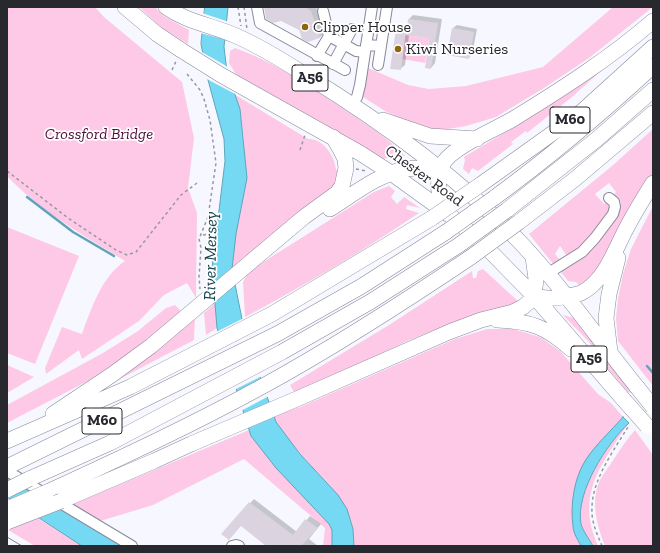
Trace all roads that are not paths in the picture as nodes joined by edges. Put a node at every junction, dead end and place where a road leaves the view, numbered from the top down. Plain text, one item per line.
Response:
1 (125, 7) edge
2 (257, 7) edge
3 (372, 7) edge
4 (387, 7) edge
5 (169, 10) edge
6 (323, 11) dead end
7 (134, 12) edge
8 (653, 21) edge
9 (352, 29) dead end
10 (329, 36) junction
11 (344, 44) junction
12 (381, 46) junction
13 (653, 47) edge
14 (366, 48) junction
15 (317, 56) junction
16 (333, 64) junction
17 (378, 65) dead end
18 (653, 66) edge
19 (345, 70) dead end
20 (653, 90) edge
21 (352, 105) junction
22 (653, 113) edge
23 (365, 114) junction
24 (333, 137) junction
25 (477, 139) junction
26 (440, 170) junction
27 (391, 173) junction
28 (653, 184) edge
29 (609, 198) dead end
30 (452, 217) junction
31 (258, 256) junction
32 (533, 257) junction
33 (547, 274) junction
34 (533, 295) junction
35 (566, 297) junction
36 (481, 320) junction
37 (610, 354) junction
38 (624, 400) junction
39 (653, 407) edge
40 (650, 429) edge
41 (12, 439) edge
42 (8, 468) edge
43 (7, 490) edge
44 (54, 496) junction
45 (7, 509) edge
46 (7, 515) edge
47 (7, 522) edge
48 (132, 546) edge
49 (232, 546) edge
50 (239, 546) edge

1 - 7 highway, Chester Road / A56
2 - 15 street
3 - 14 street
4 - 12 street
5 - 21 highway, Chester Road / A56
6 - 10 street
7 - 24 highway, Chester Road / A56
8 - 25 highway, M60
9 - 11 street
10 - 11 street
10 - 15 street
11 - 14 street
11 - 16 street
12 - 14 street
12 - 17 street
13 - 41 highway, M60, bridge
14 - 21 street
15 - 16 street
16 - 19 street
18 - 42 highway, M60, bridge
20 - 43 highway, M60, bridge
21 - 23 highway, Chester Road / A56
22 - 44 highway, M60, bridge
23 - 25 highway
23 - 26 highway, Chester Road / A56
24 - 27 highway, Chester Road / A56
24 - 31 highway, M60
25 - 26 highway, M60
26 - 27 highway
26 - 30 highway, A56
26 - 32 highway, Chester Road / A56
27 - 30 highway, Chester Road / A56
27 - 31 highway, M60
28 - 35 highway
28 - 37 highway
29 - 33 street
30 - 34 highway, Chester Road / A56
31 - 41 highway, M60
32 - 33 highway, Chester Road / A56
32 - 34 highway
33 - 35 highway, Chester Road / A56
34 - 35 highway
34 - 36 highway, M60
34 - 38 highway, Chester Road / A56
35 - 37 highway, Chester Road / A56
36 - 38 highway, M60
36 - 44 highway, M60
37 - 39 highway, Chester Road / A56, bridge
38 - 40 highway, Chester Road / A56, bridge
42 - 48 street
44 - 45 highway, M60, bridge
44 - 46 highway, M60
44 - 47 highway, M60, bridge
49 - 50 street

